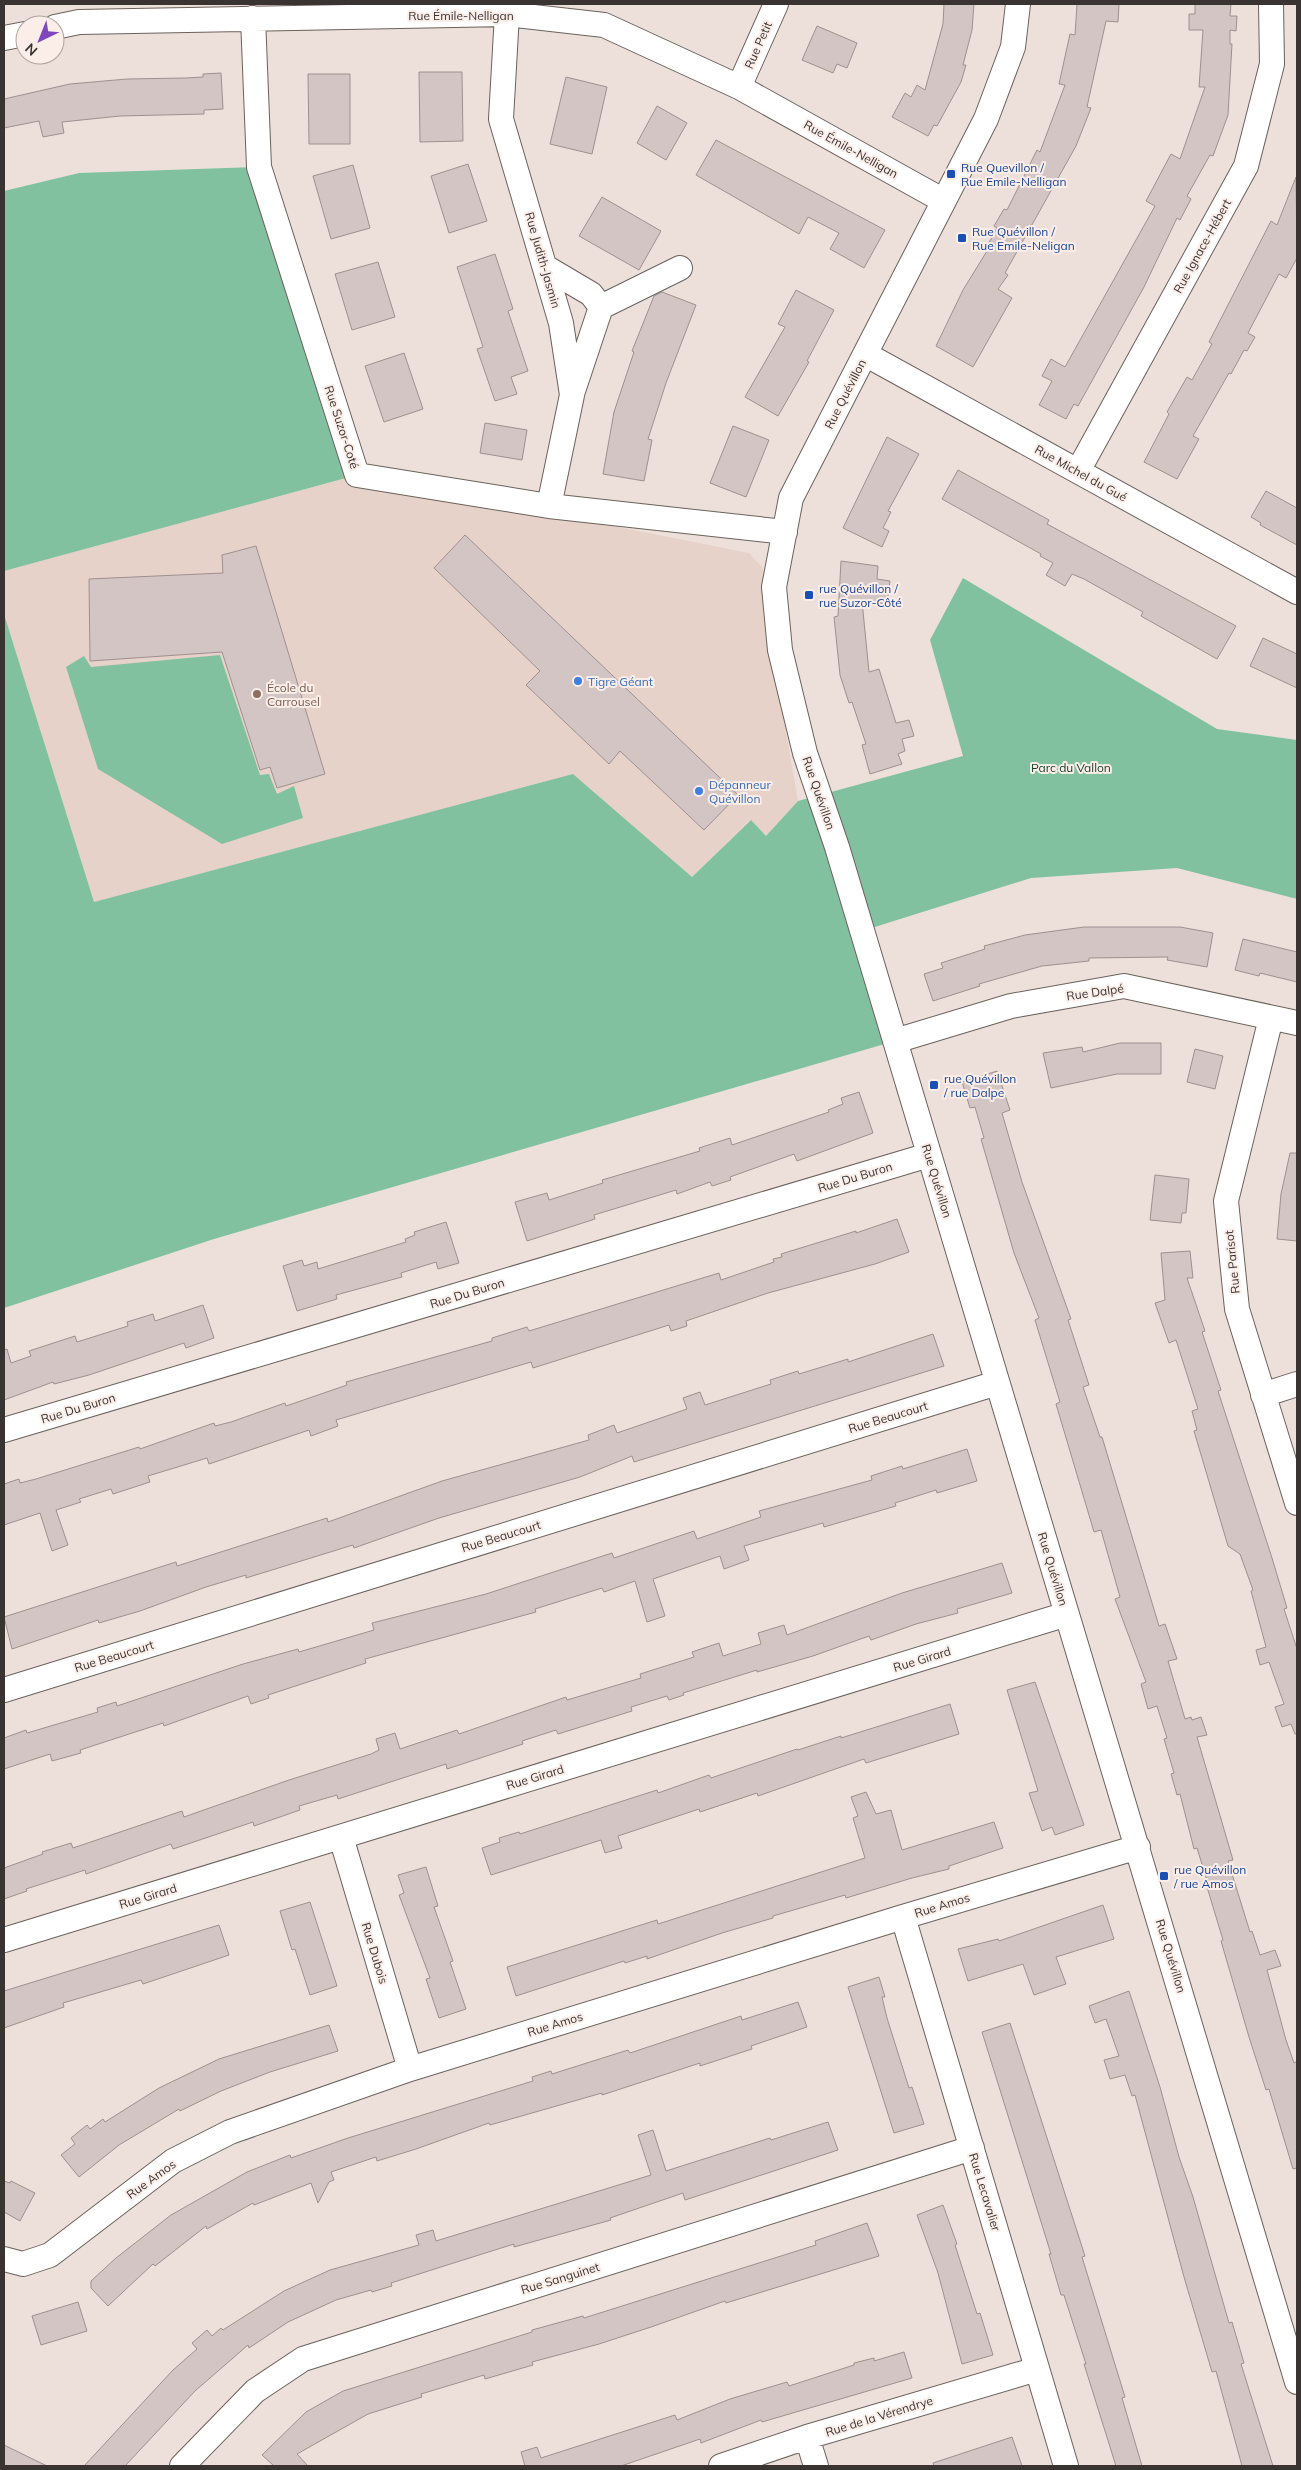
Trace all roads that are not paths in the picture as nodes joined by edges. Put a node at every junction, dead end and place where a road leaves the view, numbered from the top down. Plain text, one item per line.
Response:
1 (776, 4) edge
2 (1018, 4) edge
3 (1271, 4) edge
4 (507, 14) junction
5 (253, 18) junction
6 (65, 25) edge
7 (739, 86) junction
8 (944, 201) junction
9 (547, 268) junction
10 (680, 268) dead end
11 (601, 307) junction
12 (865, 354) junction
13 (572, 395) junction
14 (1078, 471) junction
15 (549, 506) junction
16 (785, 532) junction
17 (1297, 592) edge
18 (1271, 1018) junction
19 (1297, 1024) edge
20 (895, 1041) junction
21 (929, 1155) junction
22 (997, 1383) junction
23 (1297, 1384) edge
24 (1263, 1395) junction
25 (4, 1430) edge
26 (1297, 1503) edge
27 (1066, 1614) junction
28 (4, 1690) edge
29 (340, 1837) junction
30 (1138, 1847) junction
31 (902, 1917) junction
32 (4, 1940) edge
33 (410, 2069) junction
34 (972, 2148) junction
35 (4, 2259) edge
36 (1037, 2369) junction
37 (1297, 2382) edge
38 (807, 2438) junction
39 (182, 2466) edge
40 (721, 2466) edge
41 (816, 2466) edge
42 (1066, 2466) edge

1 - 7 street, Rue Petit
2 - 8 street, Rue Quévillon
3 - 14 street, Rue Ignace-Hébert
4 - 5 street, Rue Émile-Nelligan
4 - 7 street, Rue Émile-Nelligan
4 - 9 street, Rue Judith-Jasmin
5 - 6 street, Rue Émile-Nelligan
5 - 15 street, Rue Suzor-Coté
7 - 8 street, Rue Émile-Nelligan
8 - 12 street, Rue Quévillon
9 - 11 street
9 - 13 street, Rue Judith-Jasmin
10 - 11 street
11 - 13 street
12 - 14 street, Rue Michel du Gué
12 - 16 street, Rue Quévillon
13 - 15 street, Rue Judith-Jasmin
14 - 17 street, Rue Michel du Gué
15 - 16 street, Rue Suzor-Coté
16 - 20 street, Rue Quévillon
18 - 19 street, Rue Dalpé
18 - 20 street, Rue Dalpé
18 - 24 street, Rue Parisot
20 - 21 street, Rue Quévillon
21 - 22 street, Rue Quévillon
21 - 25 street, Rue Du Buron
22 - 27 street, Rue Quévillon
22 - 28 street, Rue Beaucourt
23 - 24 street
24 - 26 street, Rue Parisot
27 - 29 street, Rue Girard
27 - 30 street, Rue Quévillon
29 - 32 street, Rue Girard
29 - 33 street, Rue Dubois
30 - 31 street, Rue Amos
30 - 37 street, Rue Quévillon
31 - 33 street, Rue Amos
31 - 34 street, Rue Lecavalier
33 - 35 street, Rue Amos
34 - 36 street, Rue Lecavalier
34 - 39 street, Rue Sanguinet
36 - 38 street, Rue de la Vérendrye
36 - 42 street, Rue Lecavalier
38 - 40 street, Rue de la Vérendrye
38 - 41 street

